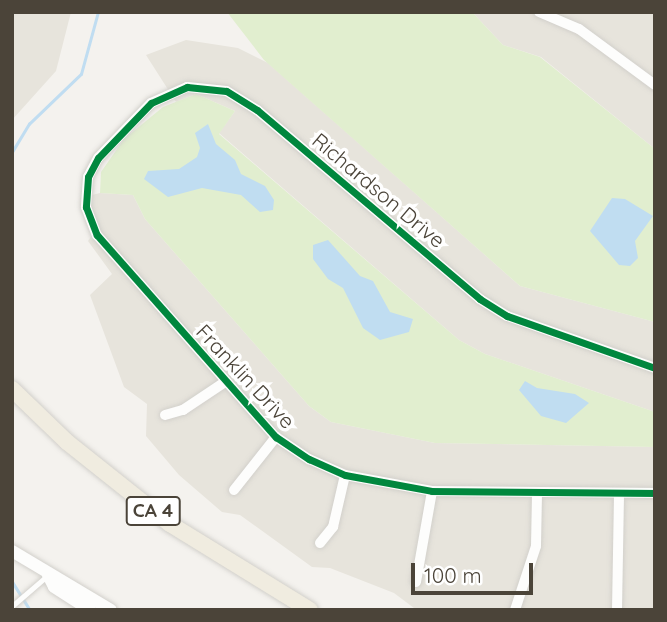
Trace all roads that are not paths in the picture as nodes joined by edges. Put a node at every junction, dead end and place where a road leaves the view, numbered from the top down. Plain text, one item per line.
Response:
1 (539, 12) edge
2 (655, 85) edge
3 (98, 158) joint
4 (655, 368) edge
5 (225, 382) junction
6 (12, 389) edge
7 (165, 415) dead end
8 (276, 437) junction
9 (345, 475) junction
10 (234, 490) dead end
11 (432, 491) junction
12 (655, 492) edge
13 (619, 493) junction
14 (537, 494) junction
15 (320, 543) dead end
16 (12, 551) edge
17 (48, 575) junction
18 (416, 583) dead end
19 (15, 606) edge
20 (90, 610) edge
21 (111, 610) edge
22 (310, 610) edge
23 (515, 610) edge
24 (617, 610) edge

1 - 2 street
3 - 4 street, Richardson Drive
3 - 5 street, Franklin Drive
5 - 7 street
5 - 8 street, Franklin Drive
6 - 22 highway, CA 4
8 - 9 street, Franklin Drive
8 - 10 street
9 - 11 street, Franklin Drive
9 - 15 street
11 - 14 street, Franklin Drive
11 - 18 street
12 - 13 street, Franklin Drive
13 - 14 street, Franklin Drive
13 - 24 street
14 - 23 street
16 - 17 street
17 - 19 lane
17 - 20 street
17 - 21 street

